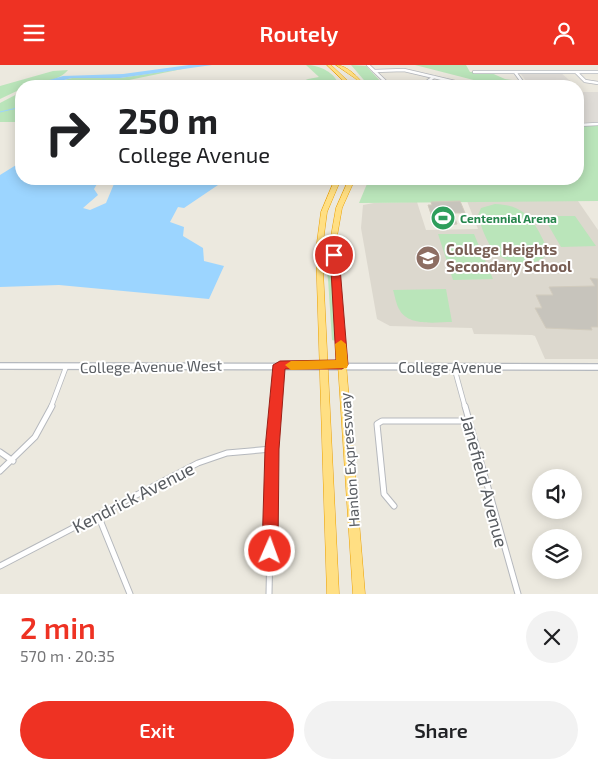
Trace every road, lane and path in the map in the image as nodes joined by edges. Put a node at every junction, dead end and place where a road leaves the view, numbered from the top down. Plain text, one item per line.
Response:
1 (324, 65) edge
2 (328, 65) edge
3 (338, 65) edge
4 (346, 65) edge
5 (368, 65) edge
6 (374, 71) junction
7 (598, 71) edge
8 (337, 72) junction
9 (474, 72) dead end
10 (515, 72) junction
11 (576, 72) junction
12 (434, 77) junction
13 (357, 78) joint
14 (345, 80) edge
15 (384, 80) edge
16 (430, 80) edge
17 (447, 80) edge
18 (522, 80) edge
19 (598, 83) edge
20 (598, 124) edge
21 (584, 125) edge
22 (335, 185) edge
23 (349, 185) edge
24 (280, 365) junction
25 (302, 365) joint
26 (342, 365) junction
27 (0, 366) edge
28 (324, 366) junction
29 (66, 367) junction
30 (454, 367) junction
31 (598, 367) edge
32 (468, 421) junction
33 (272, 449) junction
34 (0, 452) edge
35 (13, 461) junction
36 (0, 471) edge
37 (394, 506) dead end
38 (98, 515) junction
39 (0, 566) edge
40 (130, 594) edge
41 (269, 594) edge
42 (333, 594) edge
43 (358, 594) edge
44 (518, 594) edge

1 - 8 highway
2 - 8 highway
3 - 13 highway
4 - 13 highway
5 - 6 street
6 - 12 street
6 - 15 street
7 - 11 street
8 - 14 highway
9 - 10 street
10 - 11 street
10 - 18 street
11 - 19 street
12 - 16 street
12 - 17 street
20 - 21 street
22 - 28 highway, Hanlon Expressway
23 - 26 highway, Hanlon Expressway
24 - 25 street, College Avenue West
24 - 29 street, College Avenue West
24 - 33 street
25 - 28 street, College Avenue
26 - 28 street, College Avenue
26 - 30 street, College Avenue
26 - 43 highway, Hanlon Expressway
27 - 29 street, College Avenue West
28 - 42 highway, Hanlon Expressway
29 - 35 street
30 - 31 street, College Avenue
30 - 32 street, Janefield Avenue
32 - 37 street
32 - 44 street, Janefield Avenue
33 - 38 street, Kendrick Avenue
33 - 41 street
34 - 35 street
35 - 36 street
38 - 39 street, Kendrick Avenue
38 - 40 street

